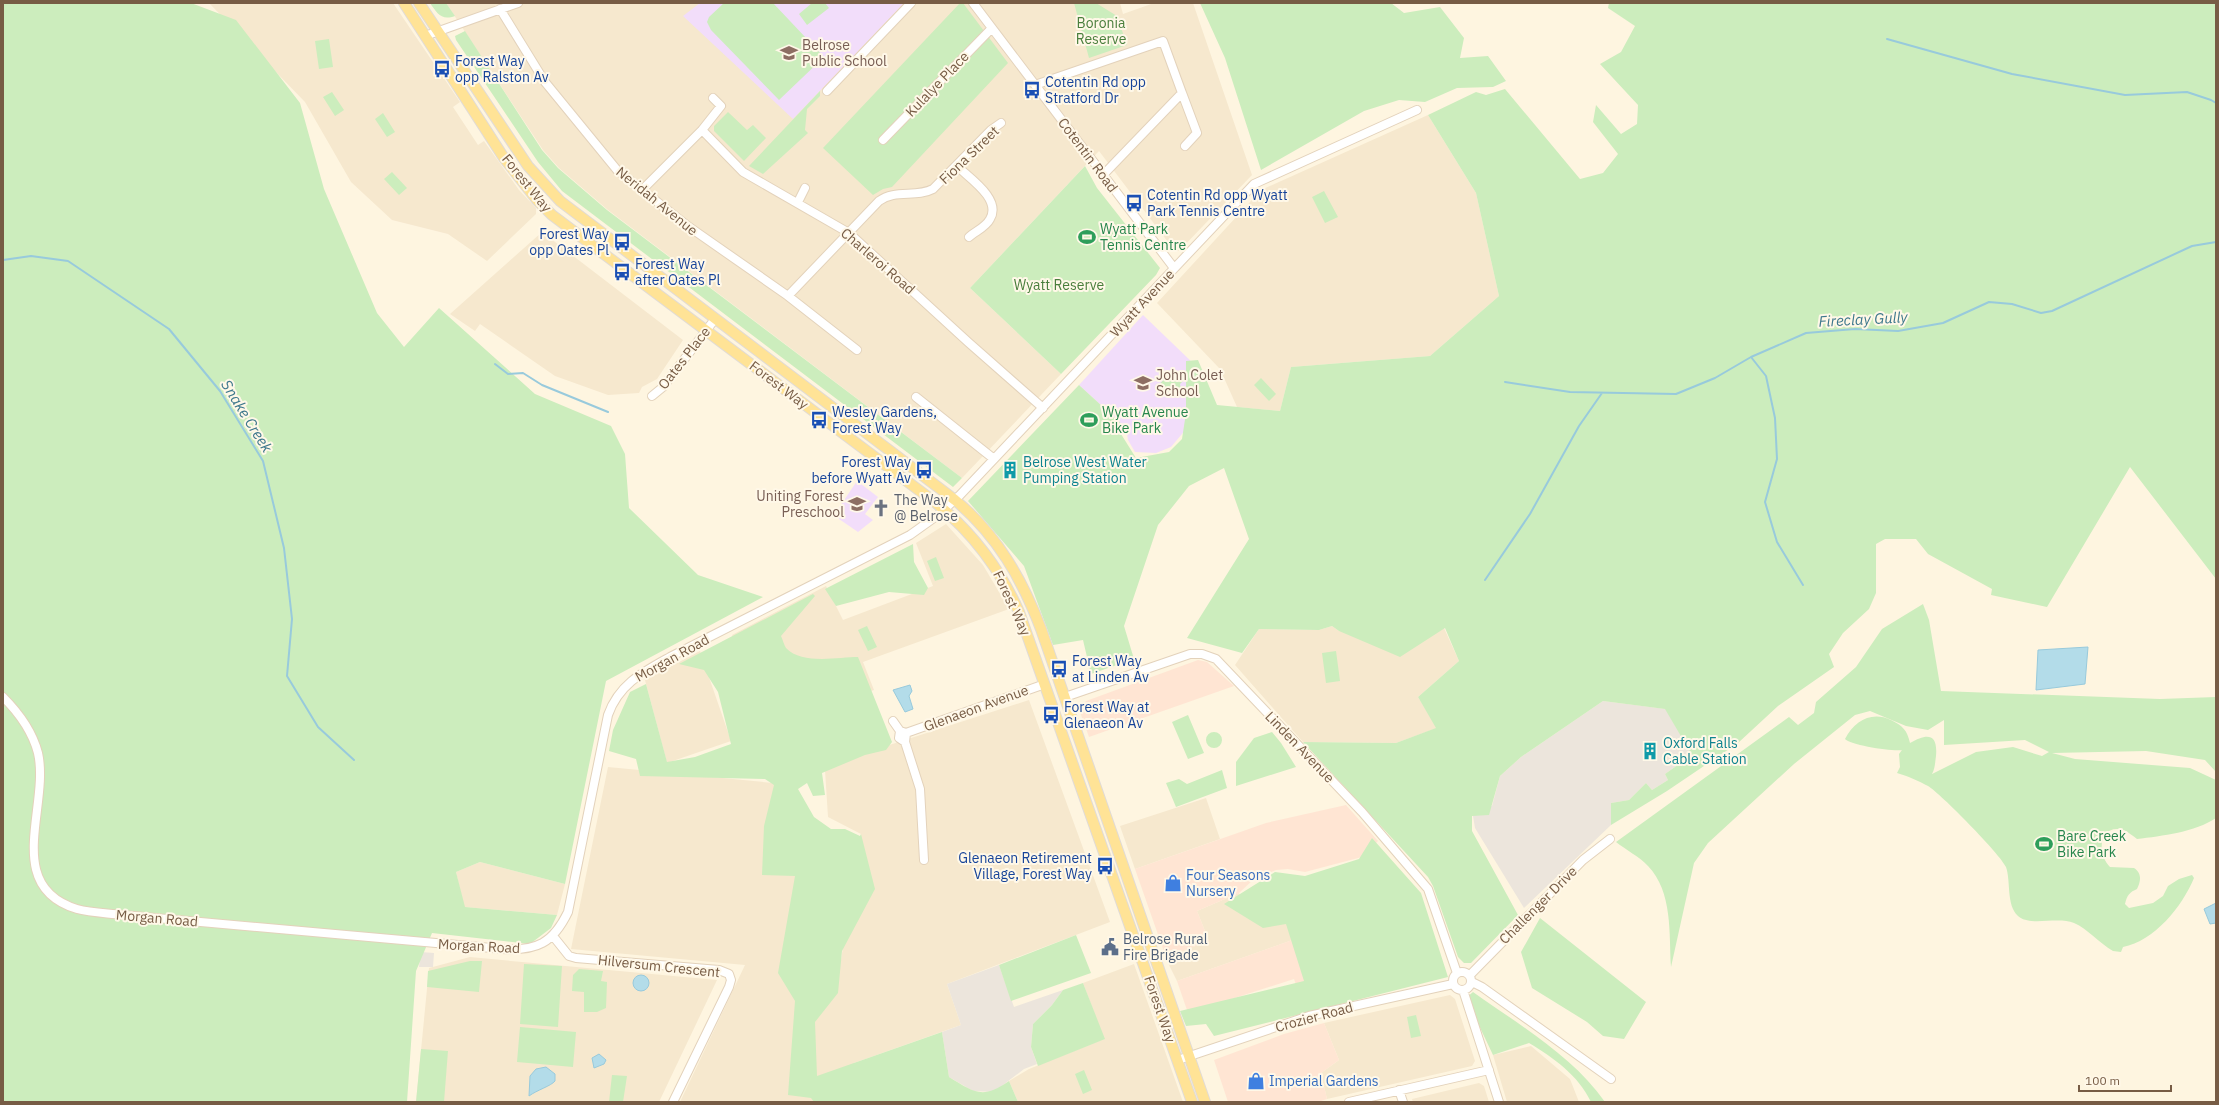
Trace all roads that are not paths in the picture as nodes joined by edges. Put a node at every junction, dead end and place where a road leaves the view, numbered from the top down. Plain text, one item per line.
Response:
1 (404, 3) edge
2 (419, 3) edge
3 (518, 3) edge
4 (911, 3) edge
5 (973, 3) edge
6 (500, 9) junction
7 (992, 28) junction
8 (438, 32) junction
9 (426, 36) junction
10 (1036, 85) junction
11 (827, 91) dead end
12 (1182, 93) junction
13 (714, 98) dead end
14 (1417, 110) dead end
15 (1002, 123) dead end
16 (702, 130) junction
17 (883, 140) dead end
18 (1185, 146) dead end
19 (957, 166) junction
20 (1103, 175) junction
21 (805, 188) dead end
22 (642, 190) junction
23 (798, 202) junction
24 (848, 233) junction
25 (969, 236) dead end
26 (1174, 268) junction
27 (788, 296) junction
28 (715, 319) junction
29 (706, 330) junction
30 (857, 350) dead end
31 (652, 396) dead end
32 (916, 397) dead end
33 (1043, 408) junction
34 (994, 459) junction
35 (955, 500) junction
36 (944, 510) junction
37 (1041, 629) junction
38 (1045, 684) junction
39 (3, 697) edge
40 (1065, 697) junction
41 (893, 721) dead end
42 (903, 732) junction
43 (1079, 737) junction
44 (1610, 840) dead end
45 (924, 860) dead end
46 (553, 936) junction
47 (1457, 973) junction
48 (1471, 978) junction
49 (1454, 984) junction
50 (1463, 990) junction
51 (1189, 1056) junction
52 (1178, 1060) junction
53 (1489, 1070) junction
54 (1611, 1078) dead end
55 (1399, 1090) junction
56 (673, 1102) edge
57 (1192, 1102) edge
58 (1206, 1102) edge
59 (1349, 1102) edge
60 (1403, 1102) edge
61 (1499, 1102) edge

1 - 9 main road, Forest Way
2 - 8 main road, Forest Way
3 - 6 street
4 - 11 street
5 - 7 street, Cotentin Road
6 - 8 street
6 - 22 street, Neridah Avenue
7 - 10 street, Cotentin Road
7 - 17 street, Kulalye Place
8 - 9 street
8 - 28 main road, Forest Way
9 - 29 main road, Forest Way
10 - 12 street
10 - 20 street, Cotentin Road
12 - 18 street
12 - 20 street
13 - 16 street
14 - 26 street, Wyatt Avenue
15 - 19 street, Fiona Street
16 - 22 street
16 - 23 street, Charleroi Road
19 - 24 street, Fiona Street
19 - 25 street
20 - 26 street, Cotentin Road
21 - 23 street
22 - 27 street, Neridah Avenue
23 - 24 street, Charleroi Road
24 - 27 street, Fiona Street
24 - 33 street, Charleroi Road
26 - 33 street, Wyatt Avenue
27 - 30 street, Neridah Avenue
28 - 29 street, Oates Place
28 - 35 main road, Forest Way
29 - 31 street, Oates Place
29 - 36 main road, Forest Way
32 - 34 street
33 - 34 street, Wyatt Avenue
34 - 35 street, Wyatt Avenue
35 - 36 street, Morgan Road
35 - 37 main road, Forest Way
36 - 38 main road, Forest Way
36 - 46 street, Morgan Road
37 - 38 main road
37 - 40 main road, Forest Way
38 - 42 street, Glenaeon Avenue
38 - 43 main road
38 - 52 main road, Forest Way
39 - 46 street, Morgan Road
40 - 43 main road, Forest Way
40 - 47 street, Linden Avenue
41 - 42 street
42 - 45 street
43 - 51 main road, Forest Way
44 - 48 street, Challenger Drive
46 - 56 street, Hilversum Crescent
47 - 48 street
47 - 49 street
48 - 50 street
48 - 54 street
49 - 50 street
49 - 51 street, Crozier Road
50 - 53 street
51 - 52 street, Crozier Road
51 - 58 main road, Forest Way
52 - 57 main road, Forest Way
53 - 55 street
53 - 61 street
55 - 59 street
55 - 60 street

